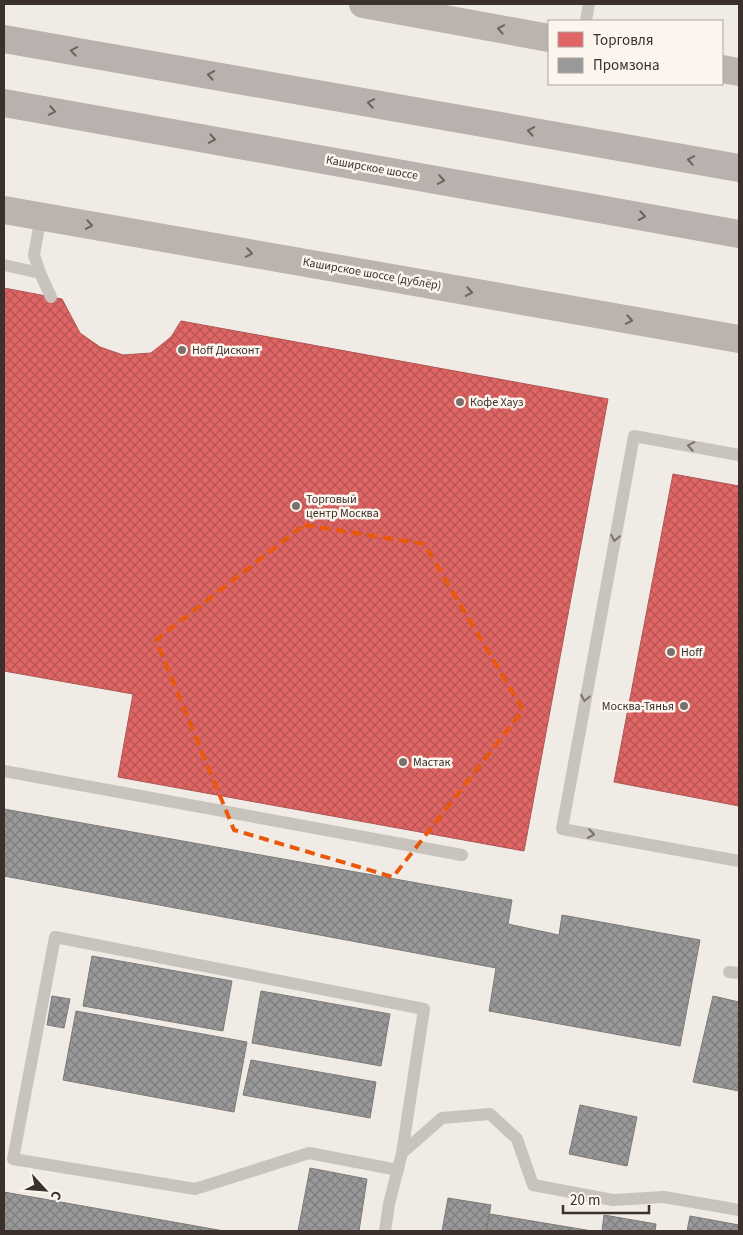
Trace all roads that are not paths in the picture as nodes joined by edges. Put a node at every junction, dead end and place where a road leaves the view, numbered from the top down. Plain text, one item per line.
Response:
1 (363, 4) edge
2 (589, 4) edge
3 (586, 20) edge
4 (548, 38) edge
5 (4, 39) edge
6 (723, 69) edge
7 (739, 72) edge
8 (4, 103) edge
9 (739, 168) edge
10 (4, 210) edge
11 (41, 216) junction
12 (712, 229) junction
13 (739, 234) edge
14 (739, 245) edge
15 (4, 265) edge
16 (40, 273) junction
17 (51, 297) dead end
18 (739, 339) edge
19 (739, 455) edge
20 (4, 772) edge
21 (462, 856) dead end
22 (739, 861) edge
23 (402, 1153) junction
24 (398, 1170) junction
25 (739, 1210) edge
26 (385, 1231) edge

4 -> 1 main road
2 - 3 lane
9 -> 5 main road
6 - 7 main road
8 -> 12 main road, Каширское шоссе
10 - 11 main road, Каширское шоссе (дублёр)
11 - 16 lane
11 -> 18 main road, Каширское шоссе (дублёр)
12 - 13 main road, Каширское шоссе
12 - 14 main road
15 - 16 lane
16 - 17 lane
19 -> 22 lane
20 - 21 lane
23 - 24 lane
23 - 24 lane
23 - 25 lane
24 - 26 lane

